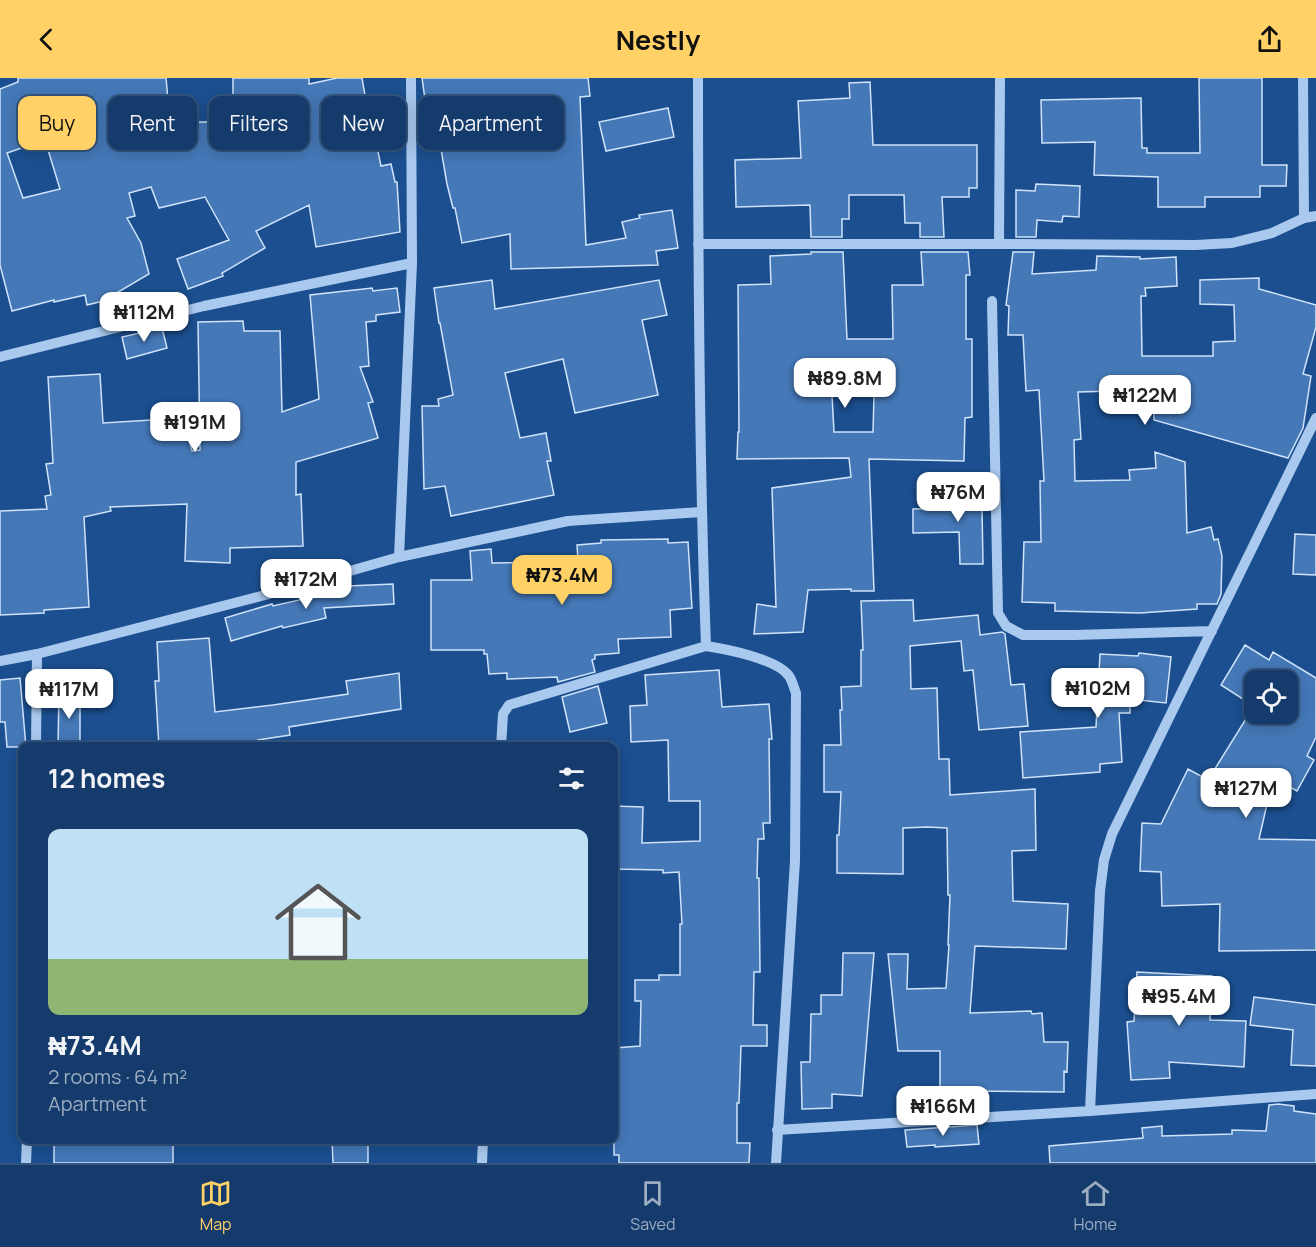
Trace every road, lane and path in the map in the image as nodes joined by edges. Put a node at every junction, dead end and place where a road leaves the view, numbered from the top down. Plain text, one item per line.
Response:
1 (411, 78) edge
2 (698, 78) edge
3 (1000, 78) edge
4 (1303, 78) edge
5 (1316, 216) edge
6 (1304, 218) junction
7 (698, 244) junction
8 (999, 244) junction
9 (412, 263) junction
10 (992, 301) dead end
11 (0, 357) edge
12 (1316, 418) edge
13 (701, 512) junction
14 (399, 557) junction
15 (1212, 631) junction
16 (706, 646) junction
17 (37, 654) junction
18 (0, 661) edge
19 (36, 742) edge
20 (501, 742) edge
21 (1316, 1094) edge
22 (1090, 1111) junction
23 (777, 1130) junction
24 (27, 1144) edge
25 (483, 1144) edge
26 (26, 1163) edge
27 (482, 1163) edge
28 (776, 1163) edge

1 - 9 street
2 - 7 street
3 - 8 street
4 - 6 street
5 - 6 street
6 - 8 street
7 - 8 street
7 - 13 street
9 - 11 street
9 - 14 street
10 - 15 street
12 - 15 street
13 - 14 street
13 - 16 street
14 - 17 street
15 - 22 street
16 - 20 street
16 - 23 street
17 - 18 street
17 - 19 street
21 - 22 street
22 - 23 street
23 - 28 street
24 - 26 street
25 - 27 street

